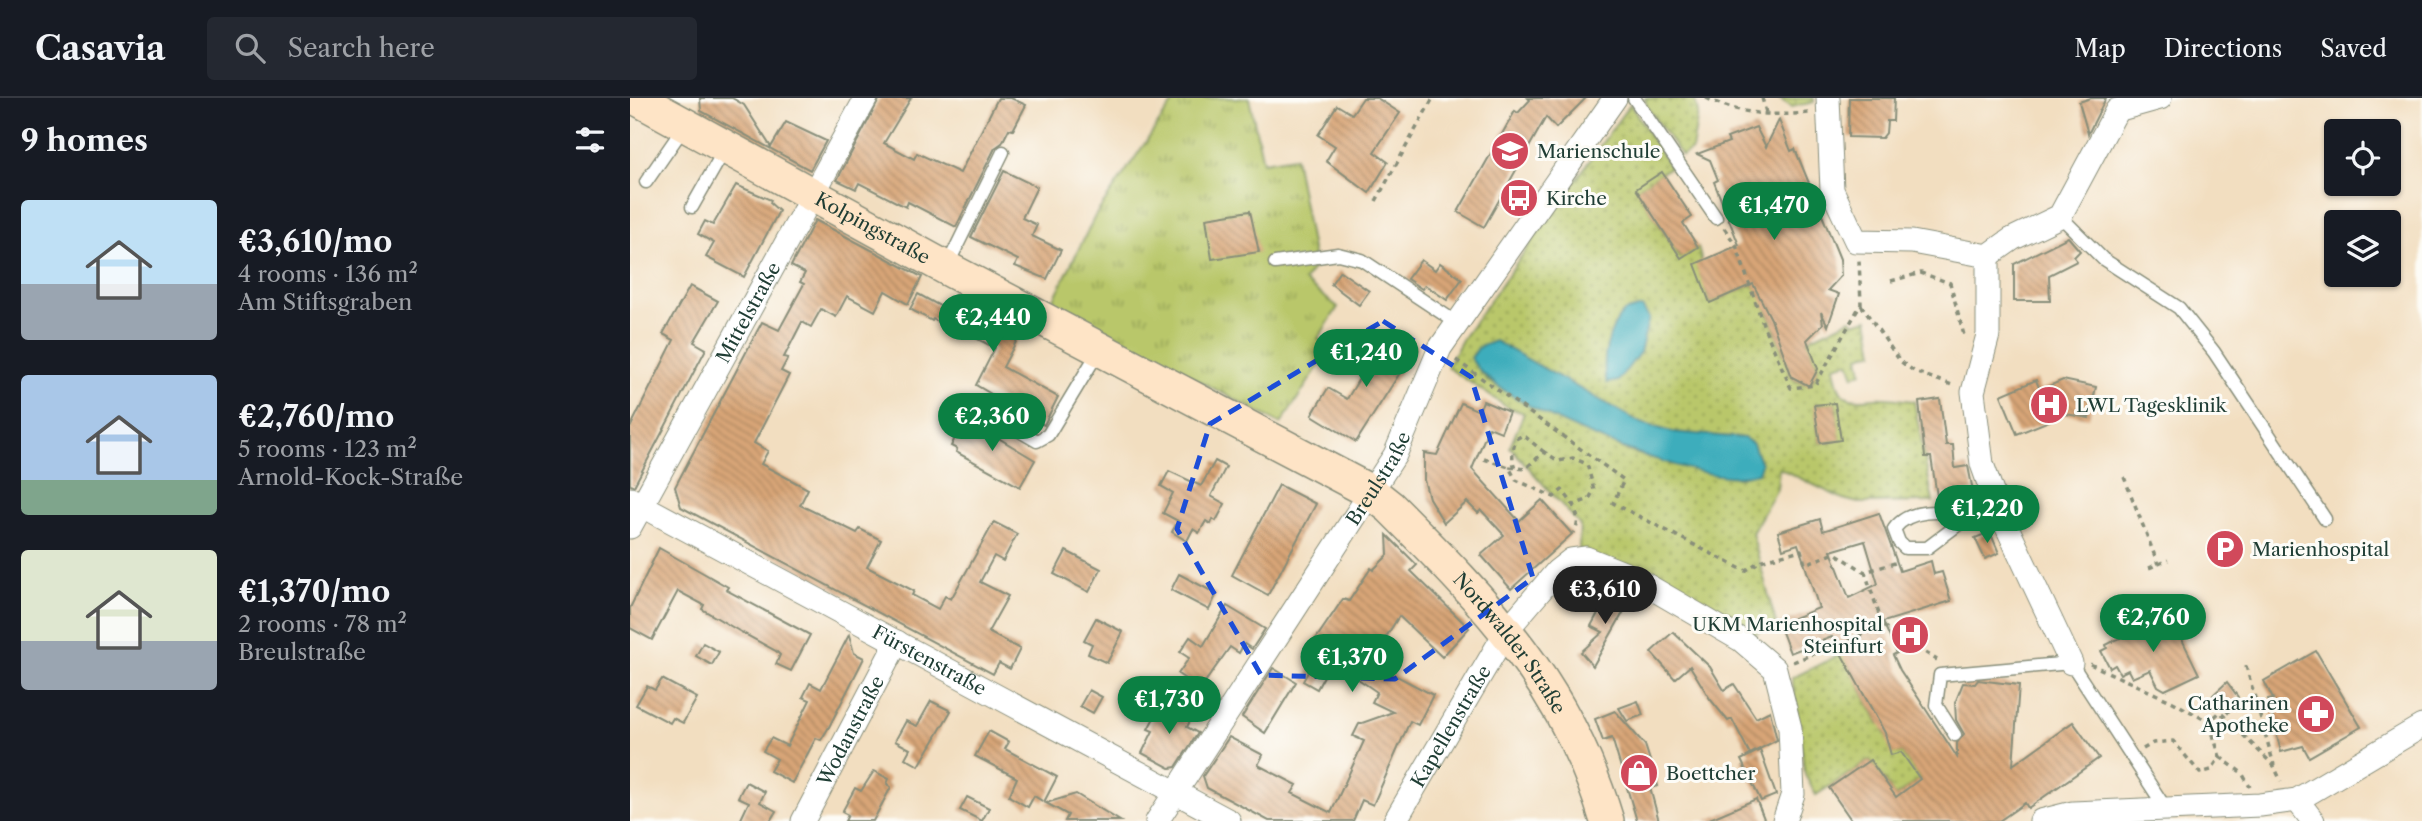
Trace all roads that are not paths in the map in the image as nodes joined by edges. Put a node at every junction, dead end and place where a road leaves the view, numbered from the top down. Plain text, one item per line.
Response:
1 (636, 98) edge
2 (866, 98) edge
3 (1615, 98) edge
4 (1634, 98) edge
5 (2160, 98) edge
6 (2116, 104) edge
7 (1828, 105) edge
8 (684, 126) junction
9 (725, 148) junction
10 (1003, 152) dead end
11 (646, 182) dead end
12 (810, 195) junction
13 (692, 207) dead end
14 (2060, 216) junction
15 (1716, 218) road end
16 (1988, 256) junction
17 (1275, 263) dead end
18 (946, 268) junction
19 (1457, 323) junction
20 (1100, 348) junction
21 (979, 408) dead end
22 (1371, 492) junction
23 (636, 502) edge
24 (1997, 506) junction
25 (1971, 516) junction
26 (2325, 519) dead end
27 (630, 527) edge
28 (1507, 630) junction
29 (897, 642) junction
30 (2071, 663) junction
31 (2422, 726) edge
32 (1955, 735) dead end
33 (1175, 792) junction
34 (2297, 800) junction
35 (1792, 807) edge
36 (2165, 809) junction
37 (2076, 817) edge
38 (803, 821) edge
39 (1157, 821) edge
40 (1229, 821) edge
41 (1395, 821) edge
42 (1607, 821) edge
43 (2041, 821) edge
44 (2313, 821) edge

1 - 8 street, Kolpingstraße
2 - 12 street, Mittelstraße
3 - 19 street, Breulstraße
4 - 15 lane
5 - 6 street
6 - 14 street
7 - 16 street
8 - 9 street, Kolpingstraße
8 - 11 lane
9 - 12 street, Kolpingstraße
9 - 13 lane
10 - 18 lane
12 - 18 street, Kolpingstraße
12 - 23 street, Mittelstraße
14 - 16 street
14 - 26 lane
16 - 24 street
17 - 19 lane
18 - 20 street, Kolpingstraße
19 - 22 street, Breulstraße
20 - 21 lane
20 - 22 street, Kolpingstraße
22 - 28 street, Nordwalder Straße
22 - 33 street, Breulstraße
23 - 27 street, Mittelstraße
23 - 29 street, Fürstenstraße
24 - 25 lane
24 - 30 street
25 - 25 lane
28 - 35 street, Kapellenstraße
28 - 41 street, Kapellenstraße
28 - 42 street, Nordwalder Straße
29 - 33 street, Fürstenstraße
29 - 38 street, Wodanstraße
30 - 32 lane
30 - 36 lane
31 - 34 street
33 - 39 street, Breulstraße
33 - 40 street, Fürstenstraße
34 - 36 street
34 - 44 street
36 - 37 street
37 - 43 street

